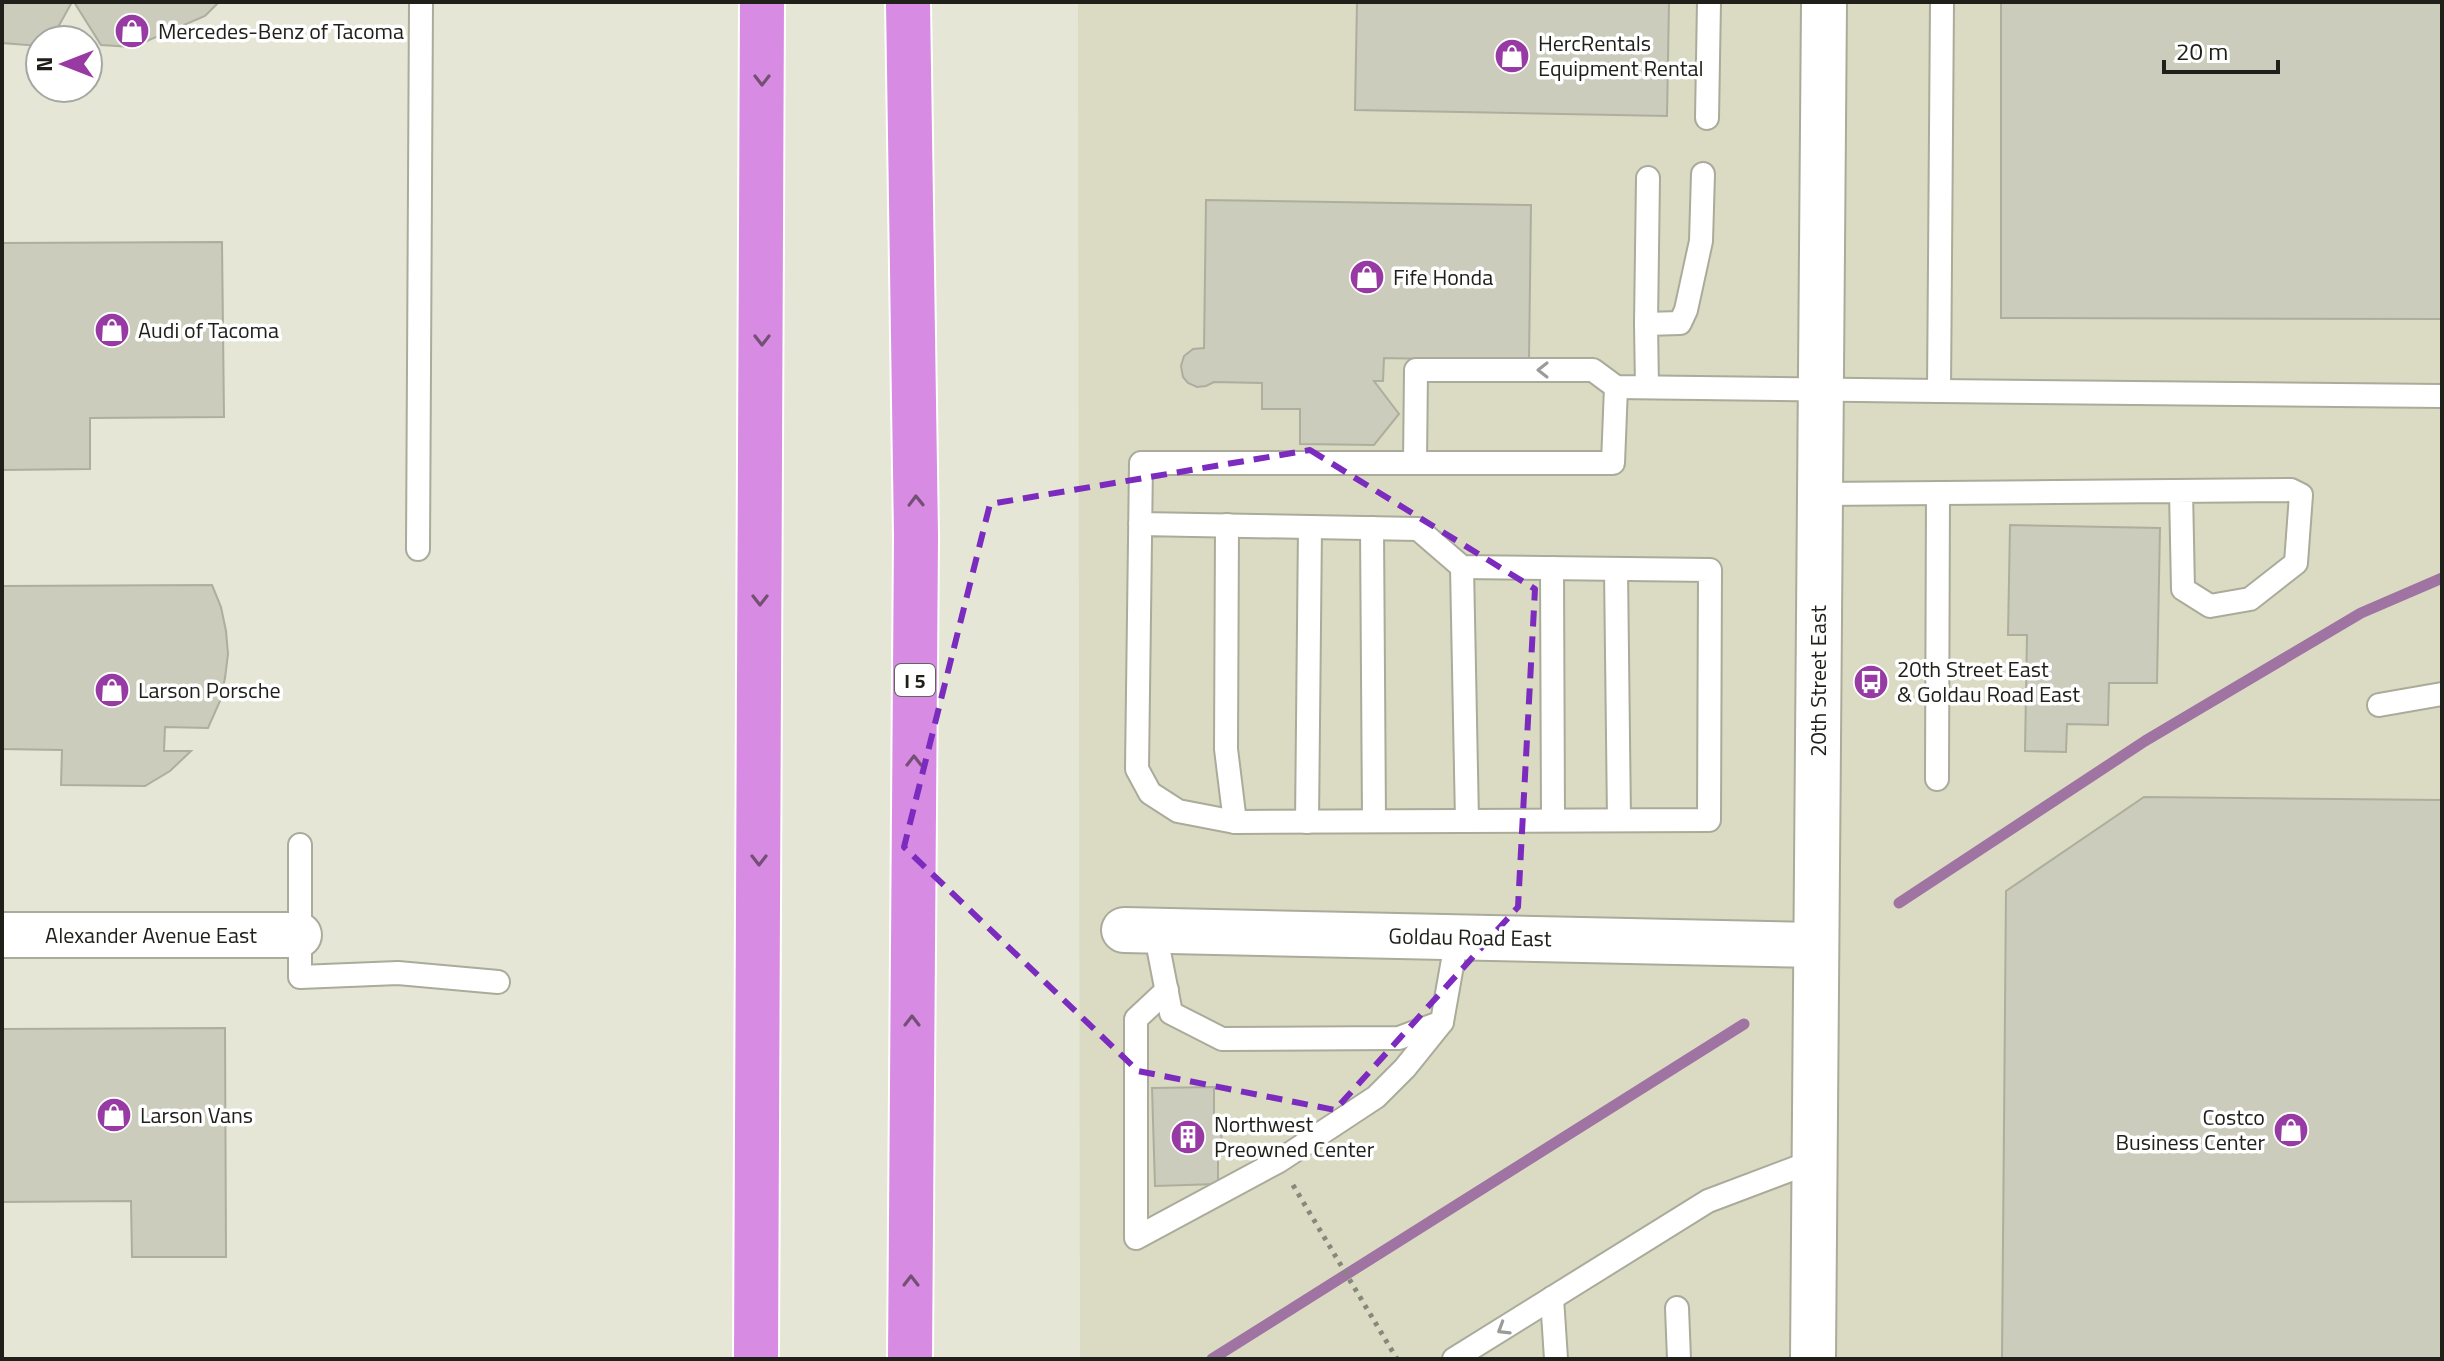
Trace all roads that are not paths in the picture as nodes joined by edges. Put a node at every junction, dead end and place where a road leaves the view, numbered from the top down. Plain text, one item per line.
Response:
1 (421, 2) edge
2 (762, 2) edge
3 (908, 2) edge
4 (1709, 2) edge
5 (1824, 2) edge
6 (1942, 2) edge
7 (1707, 118) dead end
8 (1703, 174) dead end
9 (1648, 178) dead end
10 (1646, 324) junction
11 (1616, 387) junction
12 (1647, 387) junction
13 (1820, 390) junction
14 (1939, 391) junction
15 (2442, 396) edge
16 (1415, 463) junction
17 (2181, 491) junction
18 (1938, 493) junction
19 (1820, 494) junction
20 (1140, 524) junction
21 (1227, 525) junction
22 (1310, 527) junction
23 (1372, 528) junction
24 (418, 549) dead end
25 (1462, 567) junction
26 (1552, 568) junction
27 (1616, 569) junction
28 (2442, 694) edge
29 (2379, 705) dead end
30 (1937, 779) dead end
31 (1553, 820) junction
32 (1619, 820) junction
33 (1374, 821) junction
34 (1467, 821) junction
35 (1235, 822) junction
36 (1307, 822) junction
37 (300, 845) dead end
38 (1139, 930) joint
39 (2, 935) edge
40 (299, 935) junction
41 (1457, 937) junction
42 (1816, 945) junction
43 (498, 982) dead end
44 (1167, 990) junction
45 (1442, 1022) junction
46 (1814, 1161) junction
47 (1552, 1298) junction
48 (1677, 1308) dead end
49 (756, 1359) edge
50 (910, 1359) edge
51 (1454, 1359) edge
52 (1556, 1359) edge
53 (1679, 1359) edge
54 (1813, 1359) edge

1 - 24 lane
2 -> 49 highway
50 -> 3 highway, I 5
4 - 7 lane
5 - 13 main road, 20th Street East
6 - 14 lane
8 - 10 lane
9 - 10 lane
10 - 12 lane
11 - 12 lane
11 - 16 lane
11 -> 16 lane
12 - 13 lane
13 - 14 lane
13 - 19 main road, 20th Street East
14 - 15 lane
16 - 20 lane
17 - 17 lane
17 - 18 lane
18 - 19 lane
18 - 30 lane
19 - 42 main road, 20th Street East
20 - 21 lane
20 - 35 lane
21 - 22 lane
21 - 35 lane
22 - 23 lane
22 - 36 lane
23 - 25 lane
23 - 33 lane
25 - 26 lane
25 - 34 lane
26 - 27 lane
26 - 31 lane
27 - 32 lane
27 - 32 lane
28 - 29 lane
31 - 32 lane
31 - 34 lane
33 - 34 lane
33 - 36 lane
35 - 36 lane
37 - 40 lane
38 - 41 main road, Goldau Road East
38 - 44 lane
39 - 40 main road, Alexander Avenue East
40 - 43 lane
41 - 42 main road, Goldau Road East
41 - 45 lane
42 - 46 main road, 20th Street East
44 - 45 lane
44 - 45 lane
46 - 47 lane
46 - 54 main road, 20th Street East
47 -> 51 lane
47 - 52 lane
48 - 53 lane

